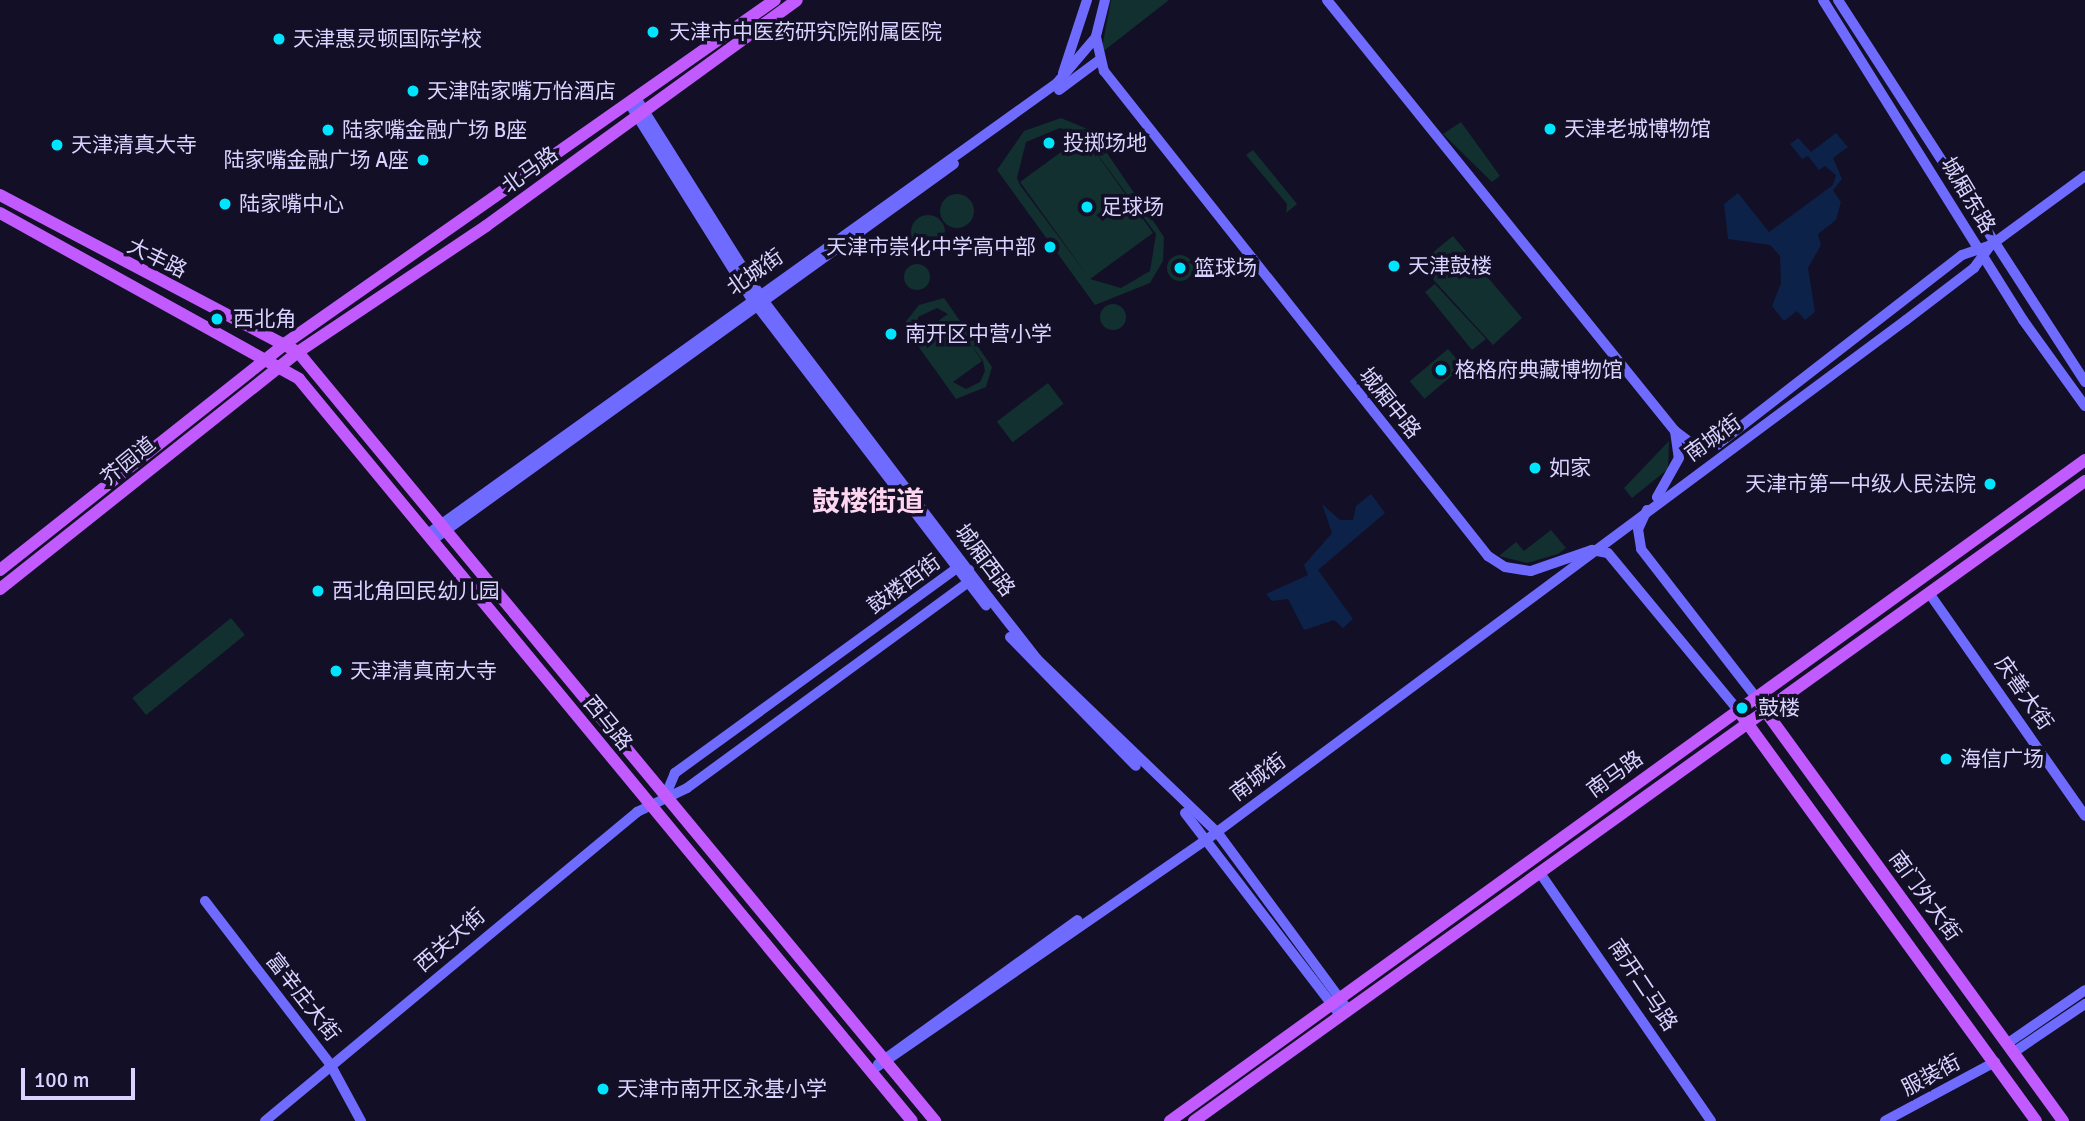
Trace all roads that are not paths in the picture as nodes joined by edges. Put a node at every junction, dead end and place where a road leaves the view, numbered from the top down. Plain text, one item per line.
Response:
1 (775, 0) edge
2 (797, 0) edge
3 (1087, 0) edge
4 (1105, 0) edge
5 (1327, 0) edge
6 (1823, 0) edge
7 (1838, 0) edge
8 (1096, 37) junction
9 (1098, 61) junction
10 (1057, 83) junction
11 (632, 100) junction
12 (641, 113) junction
13 (2085, 176) edge
14 (0, 195) edge
15 (0, 214) edge
16 (1991, 245) junction
17 (1978, 249) junction
18 (1984, 259) junction
19 (757, 299) junction
20 (286, 343) junction
21 (298, 352) junction
22 (268, 357) junction
23 (281, 365) junction
24 (2085, 382) edge
25 (2085, 406) edge
26 (1675, 431) junction
27 (2085, 460) edge
28 (2085, 481) edge
29 (1649, 507) junction
30 (445, 526) junction
31 (432, 536) junction
32 (1592, 550) junction
33 (0, 570) edge
34 (964, 574) junction
35 (0, 589) edge
36 (1929, 593) junction
37 (1755, 696) junction
38 (1737, 709) junction
39 (1765, 710) junction
40 (1748, 723) junction
41 (666, 794) junction
42 (649, 805) junction
43 (2085, 816) edge
44 (1210, 833) junction
45 (1539, 873) junction
46 (205, 901) dead end
47 (2085, 990) edge
48 (1335, 1000) junction
49 (2085, 1004) edge
50 (1344, 1012) junction
51 (2011, 1048) junction
52 (886, 1062) junction
53 (1995, 1062) junction
54 (330, 1064) junction
55 (871, 1072) junction
56 (265, 1121) edge
57 (361, 1121) edge
58 (912, 1121) edge
59 (935, 1121) edge
60 (1170, 1121) edge
61 (1194, 1121) edge
62 (1711, 1121) edge
63 (1885, 1121) edge
64 (2036, 1121) edge
65 (2063, 1121) edge

1 - 11 main road, 北马路
2 - 12 main road, 北马路
3 - 10 street
4 - 8 street
5 - 26 street
6 - 17 street, 城厢东路
7 - 16 street, 城厢东路
8 - 9 street
8 - 10 street, 北城街
9 - 19 street, 北城街
9 - 32 street, 城厢中路
10 - 19 street, 北城街
11 - 12 street, 城厢西路
11 - 20 main road, 北马路
12 - 19 street, 城厢西路
12 - 21 main road, 北马路
13 - 16 street, 南城街
14 - 20 main road, 大丰路
15 - 22 main road, 大丰路
16 - 17 street, 南城街
16 - 18 street, 南城街
16 - 24 street, 城厢东路
17 - 18 street, 城厢东路
17 - 26 street, 南城街
18 - 25 street, 城厢东路
18 - 29 street, 南城街
19 - 30 street, 北城街
19 - 34 street, 城厢西路
20 - 21 main road, 大丰路
20 - 22 main road, 北马路
21 - 23 main road, 北马路
21 - 30 main road, 西马路
22 - 23 main road, 西马路
22 - 33 main road, 芥园道
23 - 31 main road, 西马路
23 - 35 main road, 芥园道
26 - 29 street
27 - 37 main road, 南马路
28 - 36 main road, 南马路
29 - 32 street, 南城街
29 - 37 street
30 - 31 street, 北城街
30 - 41 main road, 西马路
31 - 42 main road, 西马路
32 - 38 street
32 - 44 street, 南城街
34 - 41 street, 鼓楼西街
34 - 41 street, 鼓楼西街
34 - 44 street, 城厢西路
36 - 39 main road, 南马路
36 - 43 street, 庆善大街
37 - 38 main road, 南马路
37 - 39 main road, 南门外大街
38 - 40 main road, 南门外大街
38 - 48 main road, 南马路
39 - 40 main road, 南马路
39 - 51 main road, 南门外大街
40 - 45 main road, 南马路
40 - 53 main road, 南门外大街
41 - 42 street, 西关大街
41 - 52 main road, 西马路
42 - 54 street, 西关大街
42 - 55 main road, 西马路
44 - 48 street, 城厢西路
44 - 52 street, 南城街
45 - 50 main road, 南马路
45 - 62 street, 南开二马路
46 - 54 street, 富辛庄大街
47 - 51 street
48 - 50 street, 城厢西路
48 - 60 main road, 南马路
49 - 51 street
50 - 61 main road, 南马路
51 - 65 main road, 南门外大街
52 - 55 street, 南城街
52 - 59 main road, 西马路
53 - 63 street, 服装街
53 - 64 main road, 南门外大街
54 - 56 street, 西关大街
54 - 57 street, 富辛庄大街
55 - 58 main road, 西马路

